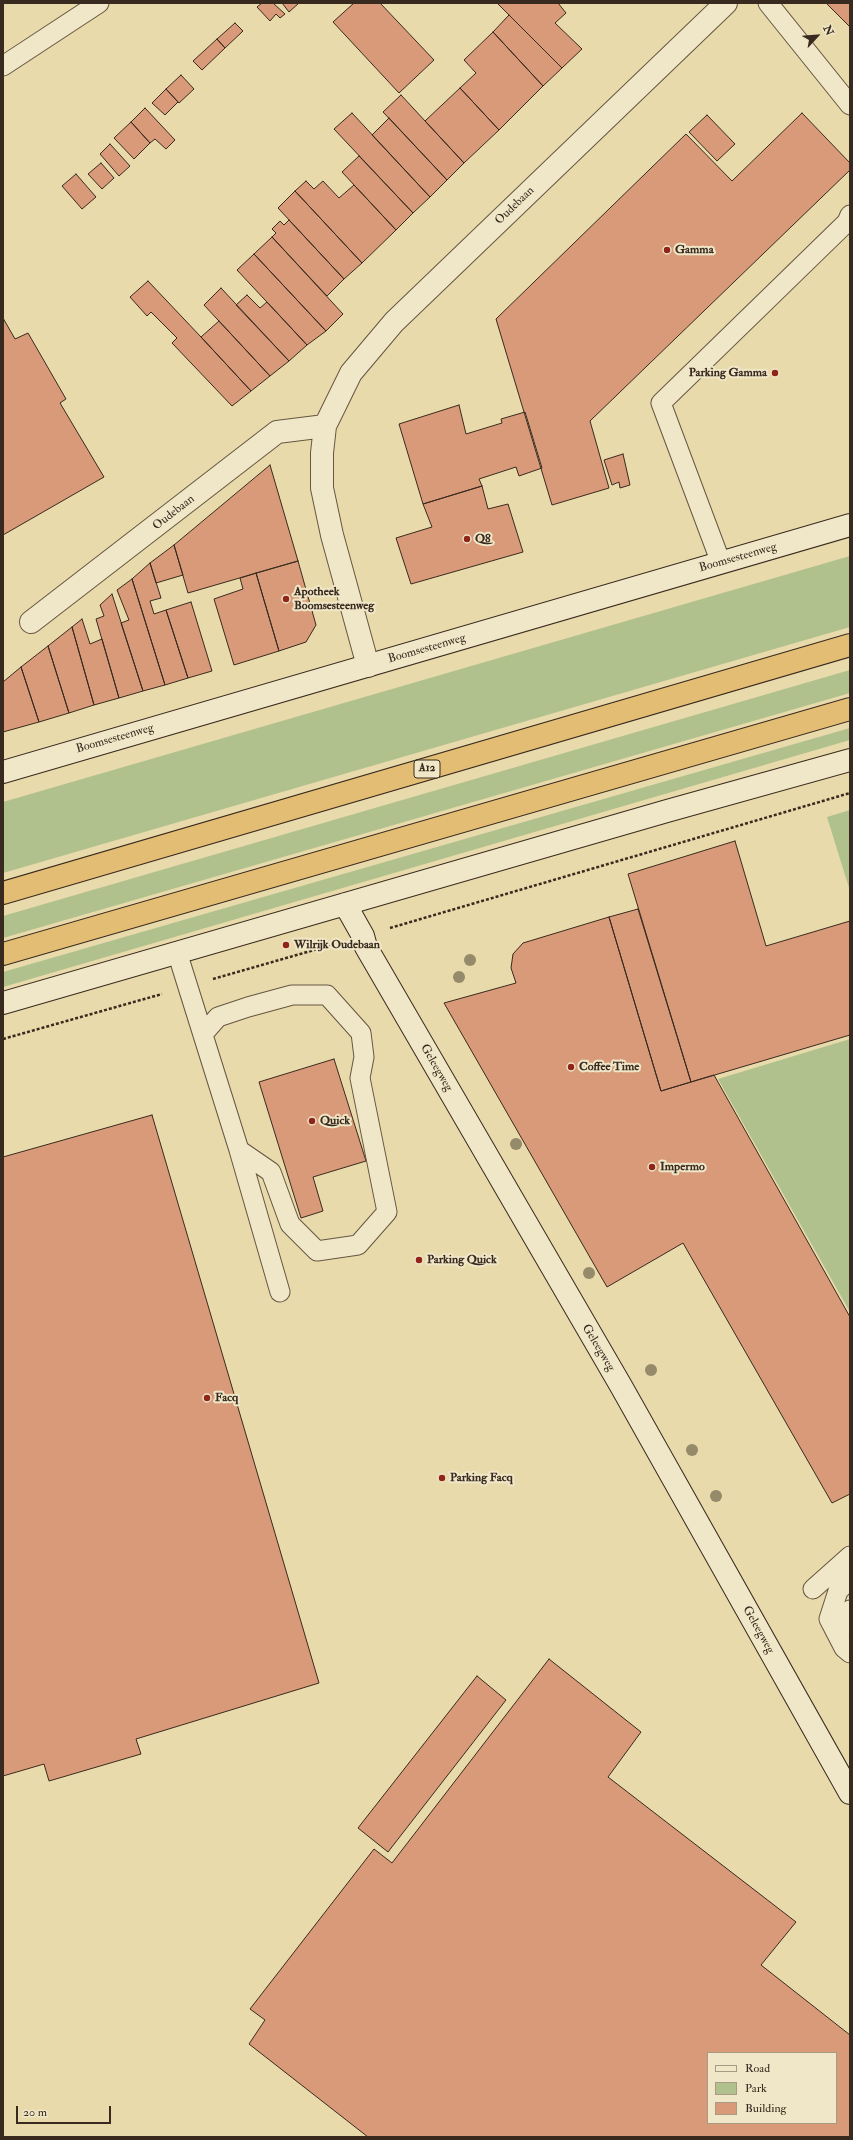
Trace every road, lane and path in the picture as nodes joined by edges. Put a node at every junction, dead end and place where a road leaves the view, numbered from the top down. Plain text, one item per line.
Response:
1 (99, 3) edge
2 (726, 3) edge
3 (768, 3) edge
4 (3, 66) edge
5 (850, 104) edge
6 (850, 215) edge
7 (326, 426) junction
8 (850, 525) edge
9 (721, 563) junction
10 (32, 622) dead end
11 (850, 645) edge
12 (368, 666) junction
13 (850, 709) edge
14 (850, 760) edge
15 (3, 772) edge
16 (850, 793) edge
17 (3, 893) edge
18 (345, 904) junction
19 (363, 936) junction
20 (177, 952) junction
21 (3, 954) edge
22 (3, 1003) edge
23 (203, 1034) junction
24 (239, 1150) junction
25 (280, 1292) dead end
26 (850, 1556) edge
27 (850, 1579) edge
28 (813, 1589) dead end
29 (850, 1610) edge
30 (850, 1627) edge
31 (850, 1653) edge
32 (848, 1788) edge

1 - 4 lane
2 - 7 street, Oudebaan
3 - 5 lane
6 - 9 lane
7 - 10 street, Oudebaan
7 - 12 street, Oudebaan
8 - 9 street, Boomsesteenweg
9 - 12 street, Boomsesteenweg
11 - 17 highway, A12
12 - 15 street, Boomsesteenweg
13 - 21 highway
14 - 18 street
16 - 19 path
18 - 19 street, Geleegweg
18 - 20 street
19 - 32 street, Geleegweg
20 - 22 street
20 - 23 lane
23 - 24 lane
23 - 24 lane
24 - 25 lane
26 - 28 lane
27 - 31 lane
29 - 30 lane

